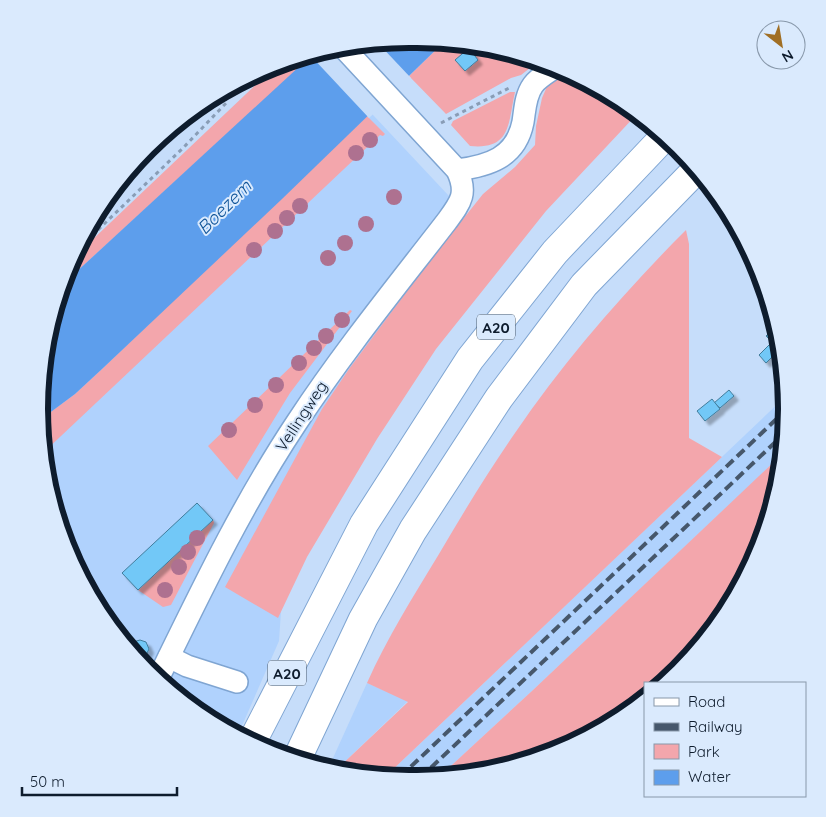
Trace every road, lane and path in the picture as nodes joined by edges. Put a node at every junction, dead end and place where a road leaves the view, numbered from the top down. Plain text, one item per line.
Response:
1 (347, 53) edge
2 (549, 72) edge
3 (533, 85) junction
4 (225, 98) edge
5 (441, 123) dead end
6 (659, 142) edge
7 (457, 170) junction
8 (692, 174) edge
9 (92, 235) edge
10 (169, 657) junction
11 (162, 672) edge
12 (237, 682) dead end
13 (255, 735) edge
14 (300, 752) edge

1 - 7 street
2 - 3 street
3 - 5 path
3 - 7 street
4 - 9 path
6 - 13 highway, A20
7 - 10 street, Veilingweg
8 - 14 highway, A20
10 - 11 street, Veilingweg
10 - 12 street

